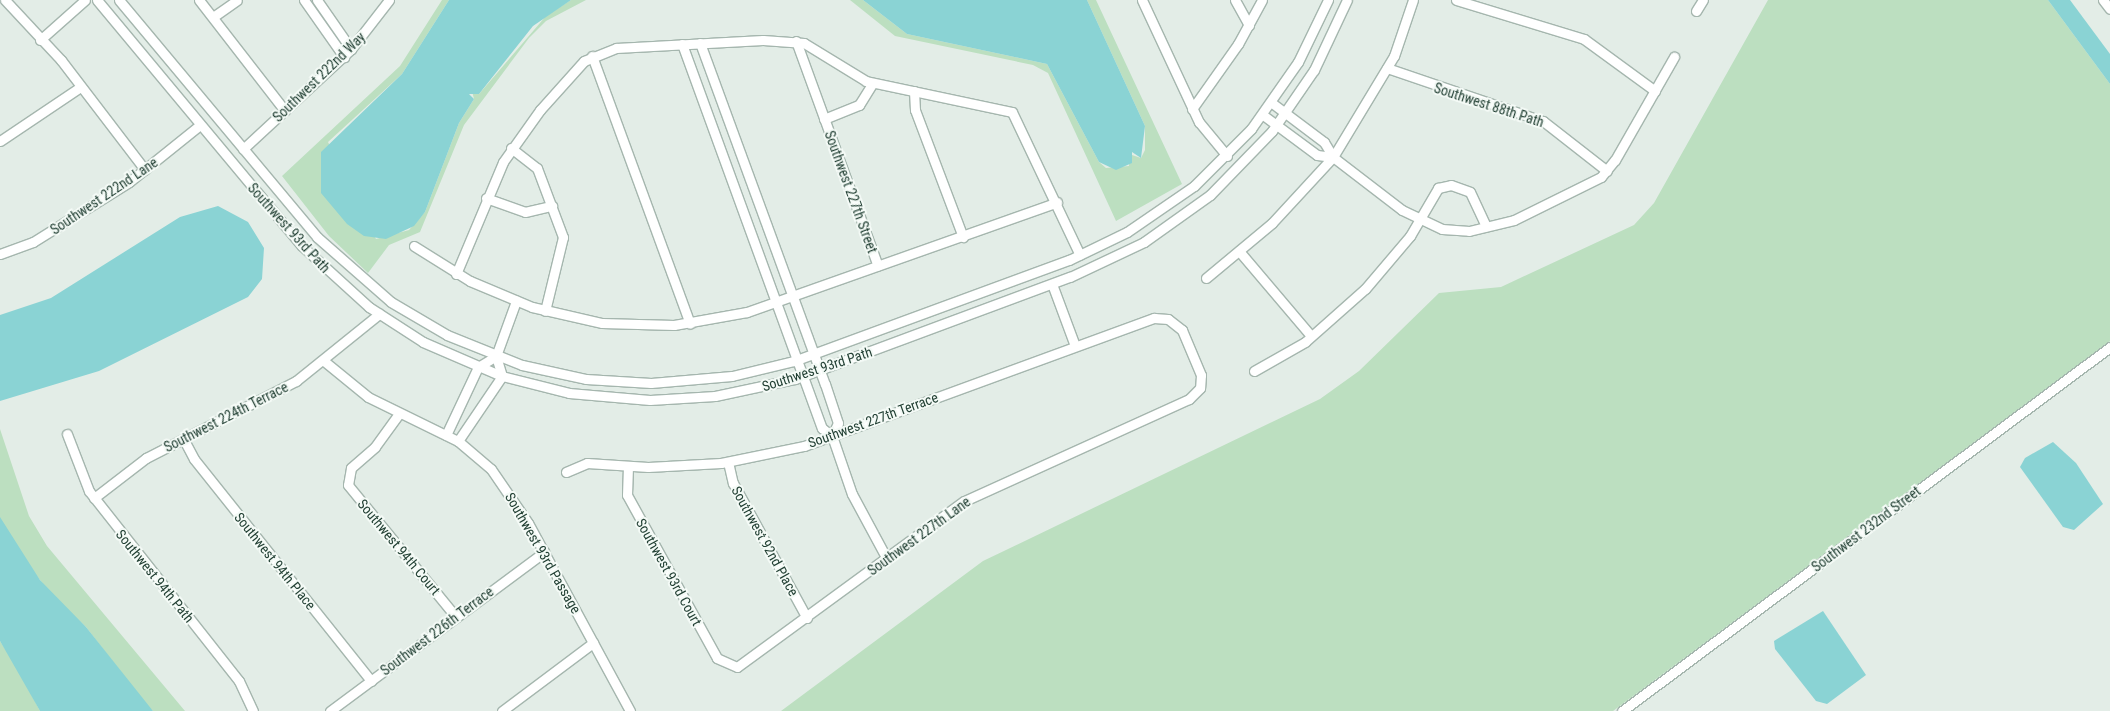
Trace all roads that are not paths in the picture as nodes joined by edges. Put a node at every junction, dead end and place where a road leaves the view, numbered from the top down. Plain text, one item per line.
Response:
1 (2, 0) edge
2 (85, 0) edge
3 (96, 0) edge
4 (120, 0) edge
5 (199, 0) edge
6 (237, 0) edge
7 (304, 0) edge
8 (317, 0) edge
9 (389, 0) edge
10 (1142, 0) edge
11 (1235, 0) edge
12 (1262, 0) edge
13 (1328, 0) edge
14 (1347, 0) edge
15 (1413, 0) edge
16 (1456, 0) edge
17 (1703, 0) edge
18 (2103, 0) edge
19 (2110, 9) edge
20 (1696, 11) dead end
21 (213, 17) junction
22 (1249, 25) junction
23 (40, 40) junction
24 (796, 41) junction
25 (682, 44) junction
26 (700, 44) junction
27 (351, 50) junction
28 (592, 56) junction
29 (344, 57) junction
30 (1674, 57) dead end
31 (1387, 68) junction
32 (873, 83) junction
33 (79, 88) junction
34 (914, 91) junction
35 (1655, 91) junction
36 (1272, 103) junction
37 (1192, 109) junction
38 (285, 111) junction
39 (1286, 113) junction
40 (1263, 115) junction
41 (824, 120) junction
42 (200, 125) junction
43 (1277, 125) junction
44 (0, 141) edge
45 (511, 148) junction
46 (243, 149) junction
47 (1227, 156) junction
48 (1333, 157) junction
49 (145, 170) junction
50 (1607, 171) junction
51 (486, 198) junction
52 (1057, 202) junction
53 (552, 206) junction
54 (1420, 220) junction
55 (1486, 227) junction
56 (963, 237) junction
57 (414, 246) dead end
58 (1239, 251) junction
59 (0, 254) edge
60 (1080, 255) junction
61 (878, 266) junction
62 (456, 274) junction
63 (1206, 278) dead end
64 (1052, 284) junction
65 (793, 295) junction
66 (778, 300) junction
67 (516, 302) junction
68 (545, 311) junction
69 (379, 314) junction
70 (690, 324) junction
71 (1311, 336) junction
72 (1076, 346) junction
73 (2110, 347) edge
74 (814, 354) junction
75 (496, 356) junction
76 (799, 359) junction
77 (324, 361) junction
78 (478, 367) junction
79 (820, 370) junction
80 (1254, 370) dead end
81 (502, 376) junction
82 (805, 376) junction
83 (1200, 388) joint
84 (398, 415) junction
85 (67, 434) dead end
86 (446, 435) junction
87 (832, 436) junction
88 (184, 440) junction
89 (458, 441) junction
90 (728, 462) junction
91 (628, 467) junction
92 (566, 472) dead end
93 (94, 498) junction
94 (544, 552) junction
95 (887, 559) junction
96 (456, 617) junction
97 (807, 618) junction
98 (593, 643) junction
99 (731, 667) joint
100 (371, 681) junction
101 (253, 711) edge
102 (330, 711) edge
103 (502, 711) edge
104 (630, 711) edge
105 (1622, 711) edge

1 - 23 street
2 - 23 street
3 - 42 street, Southwest 93rd Path
4 - 46 street, Southwest 93rd Path
5 - 21 street
6 - 21 street
7 - 29 street
8 - 27 street
9 - 27 street, Southwest 222nd Way
10 - 37 street
11 - 22 street
12 - 22 street
13 - 36 street, Southwest 93rd Path
14 - 39 street, Southwest 93rd Path
15 - 31 street
16 - 35 street
17 - 20 street
18 - 19 street
21 - 38 street
22 - 37 street
23 - 33 street
24 - 26 street
24 - 32 street
24 - 41 street, Southwest 227th Street
25 - 26 street
25 - 28 street
25 - 66 street
26 - 65 street
27 - 29 street, Southwest 222nd Way
28 - 45 street
28 - 70 street
29 - 38 street, Southwest 222nd Way
30 - 35 street
31 - 48 street
31 - 50 street, Southwest 88th Path
32 - 34 street
32 - 41 street, Southwest 227th Street
33 - 44 street
33 - 49 street
34 - 52 street
34 - 56 street
35 - 50 street
36 - 39 street
36 - 40 street, Southwest 93rd Path
37 - 47 street
38 - 46 street, Southwest 222nd Way
39 - 43 street, Southwest 93rd Path
39 - 48 street
40 - 43 street
40 - 47 street, Southwest 93rd Path
41 - 61 street, Southwest 227th Street
42 - 49 street, Southwest 222nd Lane
42 - 69 street, Southwest 93rd Path
43 - 48 street
43 - 64 street, Southwest 93rd Path
45 - 51 street
45 - 53 street
46 - 75 street, Southwest 93rd Path
47 - 60 street, Southwest 93rd Path
48 - 54 street
48 - 58 street
49 - 59 street, Southwest 222nd Lane
50 - 55 street
51 - 53 street
51 - 62 street
52 - 56 street, Southwest 227th Street
52 - 60 street
53 - 68 street
54 - 55 street
54 - 55 street
54 - 71 street
56 - 61 street, Southwest 227th Street
57 - 62 street
58 - 63 street
58 - 71 street
60 - 74 street, Southwest 93rd Path
61 - 65 street
62 - 67 street
64 - 72 street
64 - 79 street, Southwest 93rd Path
65 - 66 street
65 - 74 street
66 - 70 street
66 - 76 street
67 - 68 street
67 - 75 street
68 - 70 street
69 - 77 street, Southwest 224th Terrace
69 - 78 street, Southwest 93rd Path
71 - 80 street
72 - 83 street, Southwest 227th Terrace
72 - 87 street, Southwest 227th Terrace
73 - 105 street, Southwest 232nd Street
74 - 76 street, Southwest 93rd Path
74 - 79 street
75 - 76 street, Southwest 93rd Path
75 - 78 street
75 - 81 street
76 - 82 street
77 - 84 street, Southwest 93rd Passage
77 - 88 street, Southwest 224th Terrace
78 - 81 street, Southwest 93rd Path
78 - 86 street
79 - 82 street, Southwest 93rd Path
79 - 87 street
81 - 82 street, Southwest 93rd Path
81 - 89 street
82 - 87 street
83 - 95 street, Southwest 227th Lane
84 - 86 street, Southwest 93rd Passage
84 - 96 street, Southwest 94th Court
85 - 93 street, Southwest 94th Path
86 - 89 street, Southwest 93rd Passage
87 - 90 street, Southwest 227th Terrace
87 - 95 street
88 - 93 street, Southwest 224th Terrace
88 - 100 street, Southwest 94th Place
89 - 94 street, Southwest 93rd Passage
90 - 91 street, Southwest 227th Terrace
90 - 97 street, Southwest 92nd Place
91 - 92 street, Southwest 227th Terrace
91 - 99 street, Southwest 93rd Court
93 - 101 street, Southwest 94th Path
94 - 96 street, Southwest 226th Terrace
94 - 98 street, Southwest 93rd Passage
95 - 97 street, Southwest 227th Lane
96 - 100 street, Southwest 226th Terrace
97 - 99 street, Southwest 227th Lane
98 - 103 street
98 - 104 street, Southwest 93rd Passage
100 - 102 street, Southwest 226th Terrace

